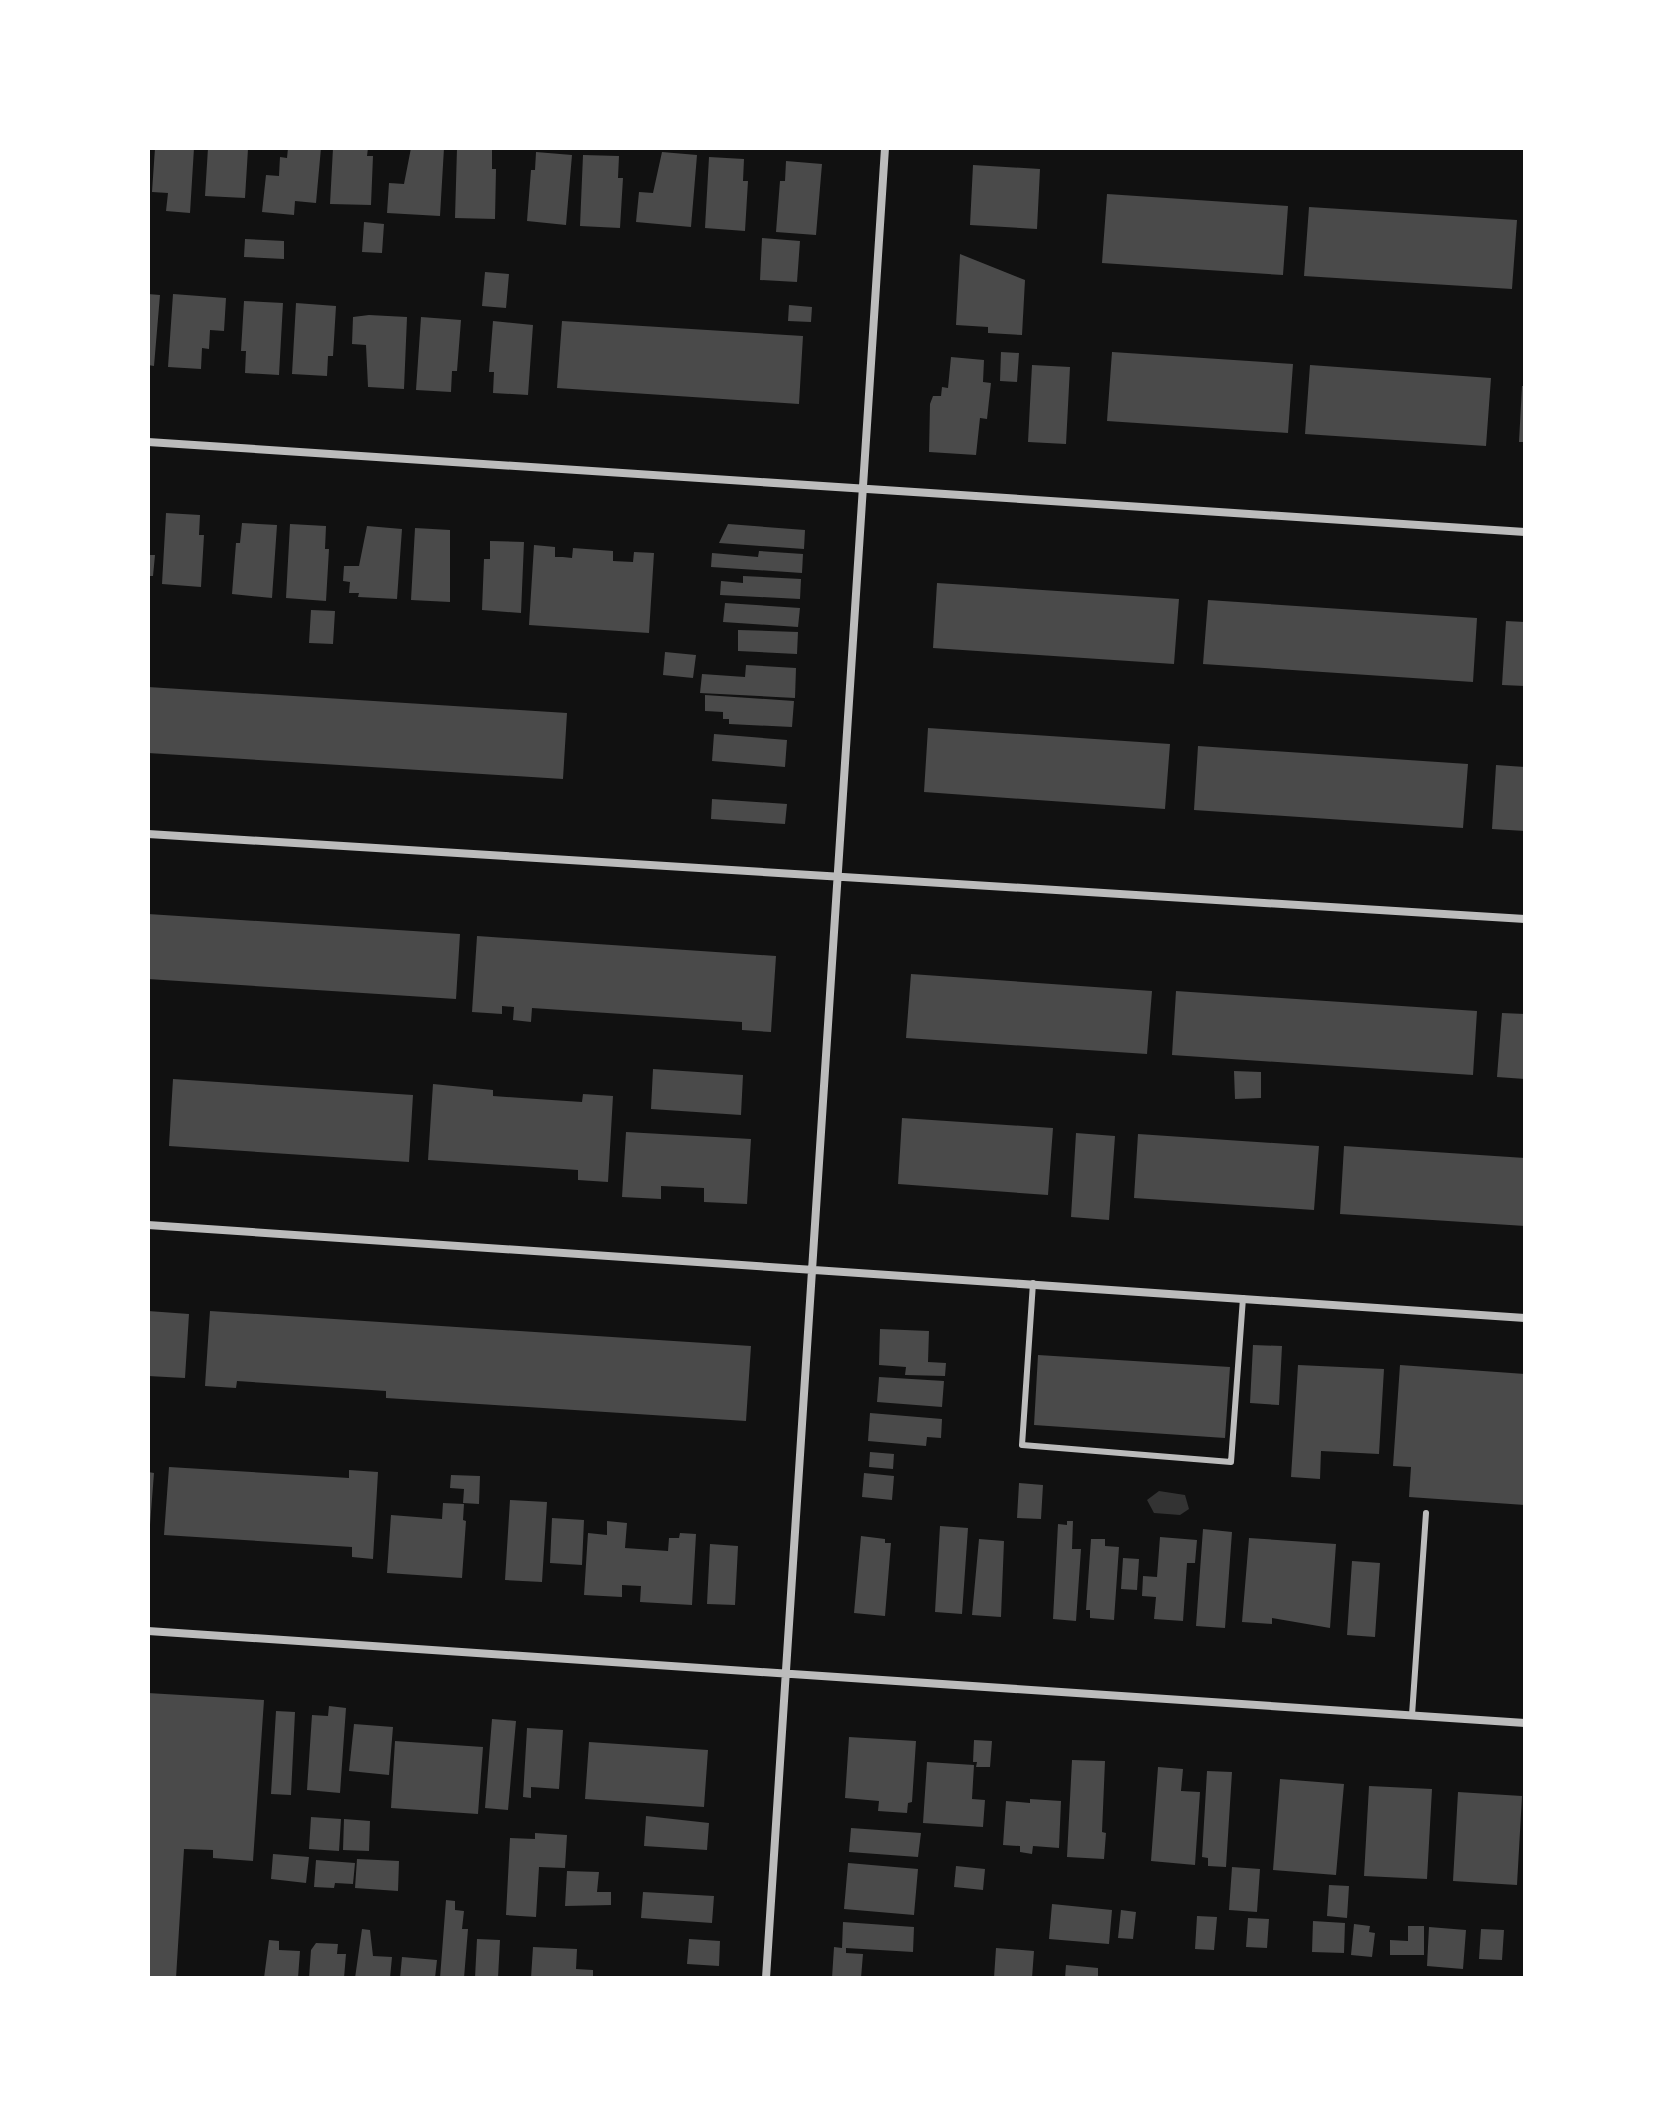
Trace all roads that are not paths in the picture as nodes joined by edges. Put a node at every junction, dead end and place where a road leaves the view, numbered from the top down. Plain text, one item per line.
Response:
1 (885, 148) edge
2 (148, 442) edge
3 (862, 488) junction
4 (1525, 532) edge
5 (148, 834) edge
6 (836, 878) junction
7 (1525, 919) edge
8 (148, 1225) edge
9 (810, 1268) junction
10 (1033, 1283) junction
11 (1243, 1298) junction
12 (1525, 1318) edge
13 (1426, 1513) dead end
14 (148, 1631) edge
15 (785, 1672) junction
16 (1412, 1715) junction
17 (1525, 1723) edge
18 (766, 1978) edge

1 - 3 street
2 - 3 street
3 - 4 street
3 - 6 street
5 - 6 street
6 - 7 street
6 - 9 street
8 - 9 street
9 - 10 street
9 - 15 street
10 - 11 street
10 - 11 lane
11 - 12 street
13 - 16 lane
14 - 15 street
15 - 16 street
15 - 18 street
16 - 17 street

